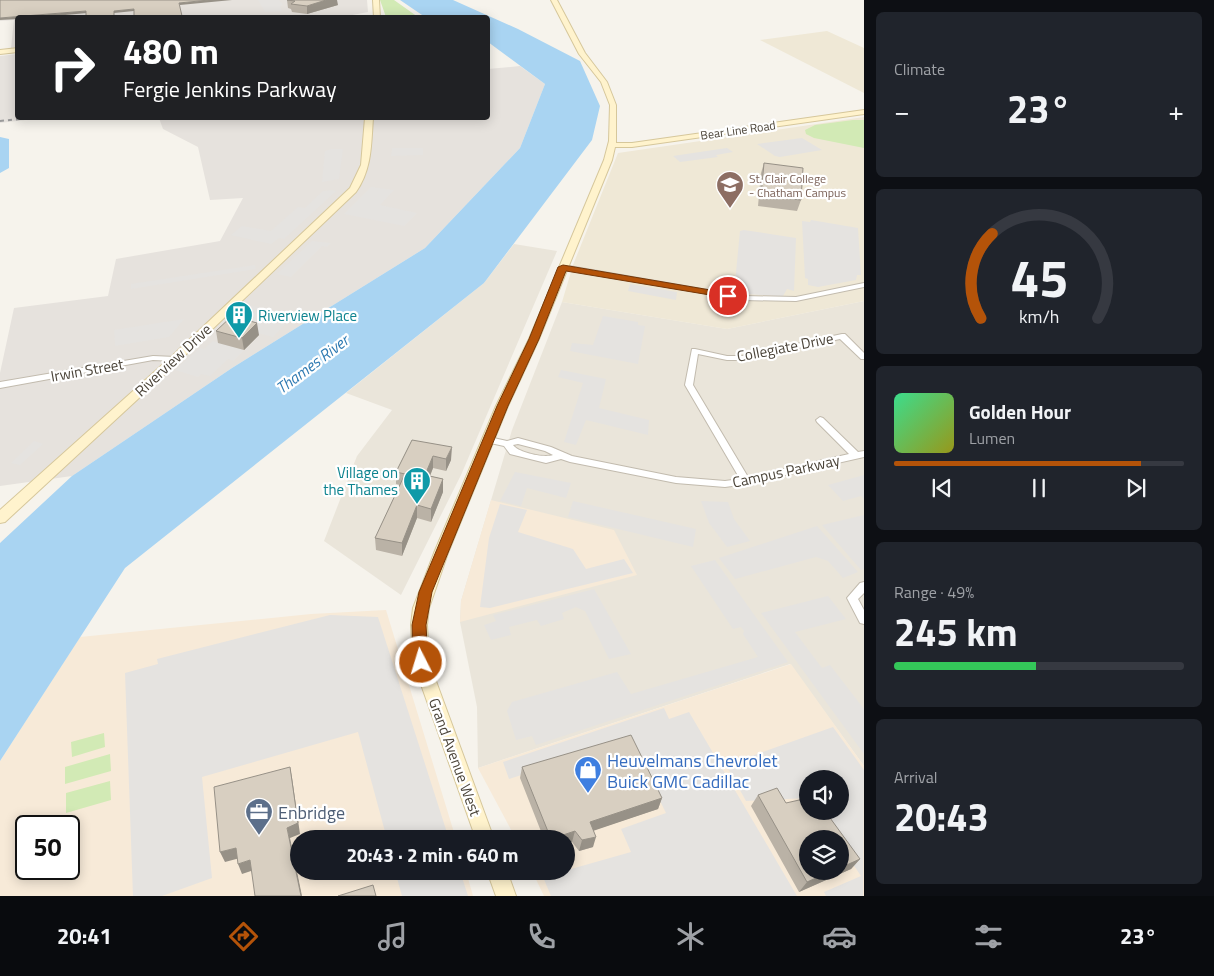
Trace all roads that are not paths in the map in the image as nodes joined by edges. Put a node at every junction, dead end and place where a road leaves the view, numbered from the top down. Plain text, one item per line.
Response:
1 (376, 0) edge
2 (554, 0) edge
3 (376, 15) edge
4 (15, 50) edge
5 (0, 52) edge
6 (864, 112) edge
7 (370, 120) edge
8 (612, 145) junction
9 (632, 145) junction
10 (609, 157) junction
11 (563, 267) junction
12 (864, 285) edge
13 (864, 358) edge
14 (175, 359) junction
15 (0, 385) edge
16 (820, 420) dead end
17 (489, 440) junction
18 (860, 455) edge
19 (746, 481) junction
20 (0, 518) edge
21 (864, 586) edge
22 (864, 620) edge
23 (482, 830) edge
24 (500, 880) edge
25 (506, 896) edge

1 - 3 main road
2 - 8 main road, Grand Avenue West
4 - 5 main road
6 - 9 main road, Bear Line Road
7 - 14 main road, Riverview Drive
8 - 9 main road, Bear Line Road
8 - 10 main road, Grand Avenue West
9 - 10 main road
10 - 11 main road, Grand Avenue West
11 - 12 street
11 - 17 main road, Grand Avenue West
13 - 19 street, Collegiate Drive
14 - 15 street, Irwin Street
14 - 20 main road, Riverview Drive
16 - 18 street
17 - 19 street, Campus Parkway
17 - 23 main road, Grand Avenue West
18 - 19 street, Campus Parkway
21 - 22 street
24 - 25 main road

